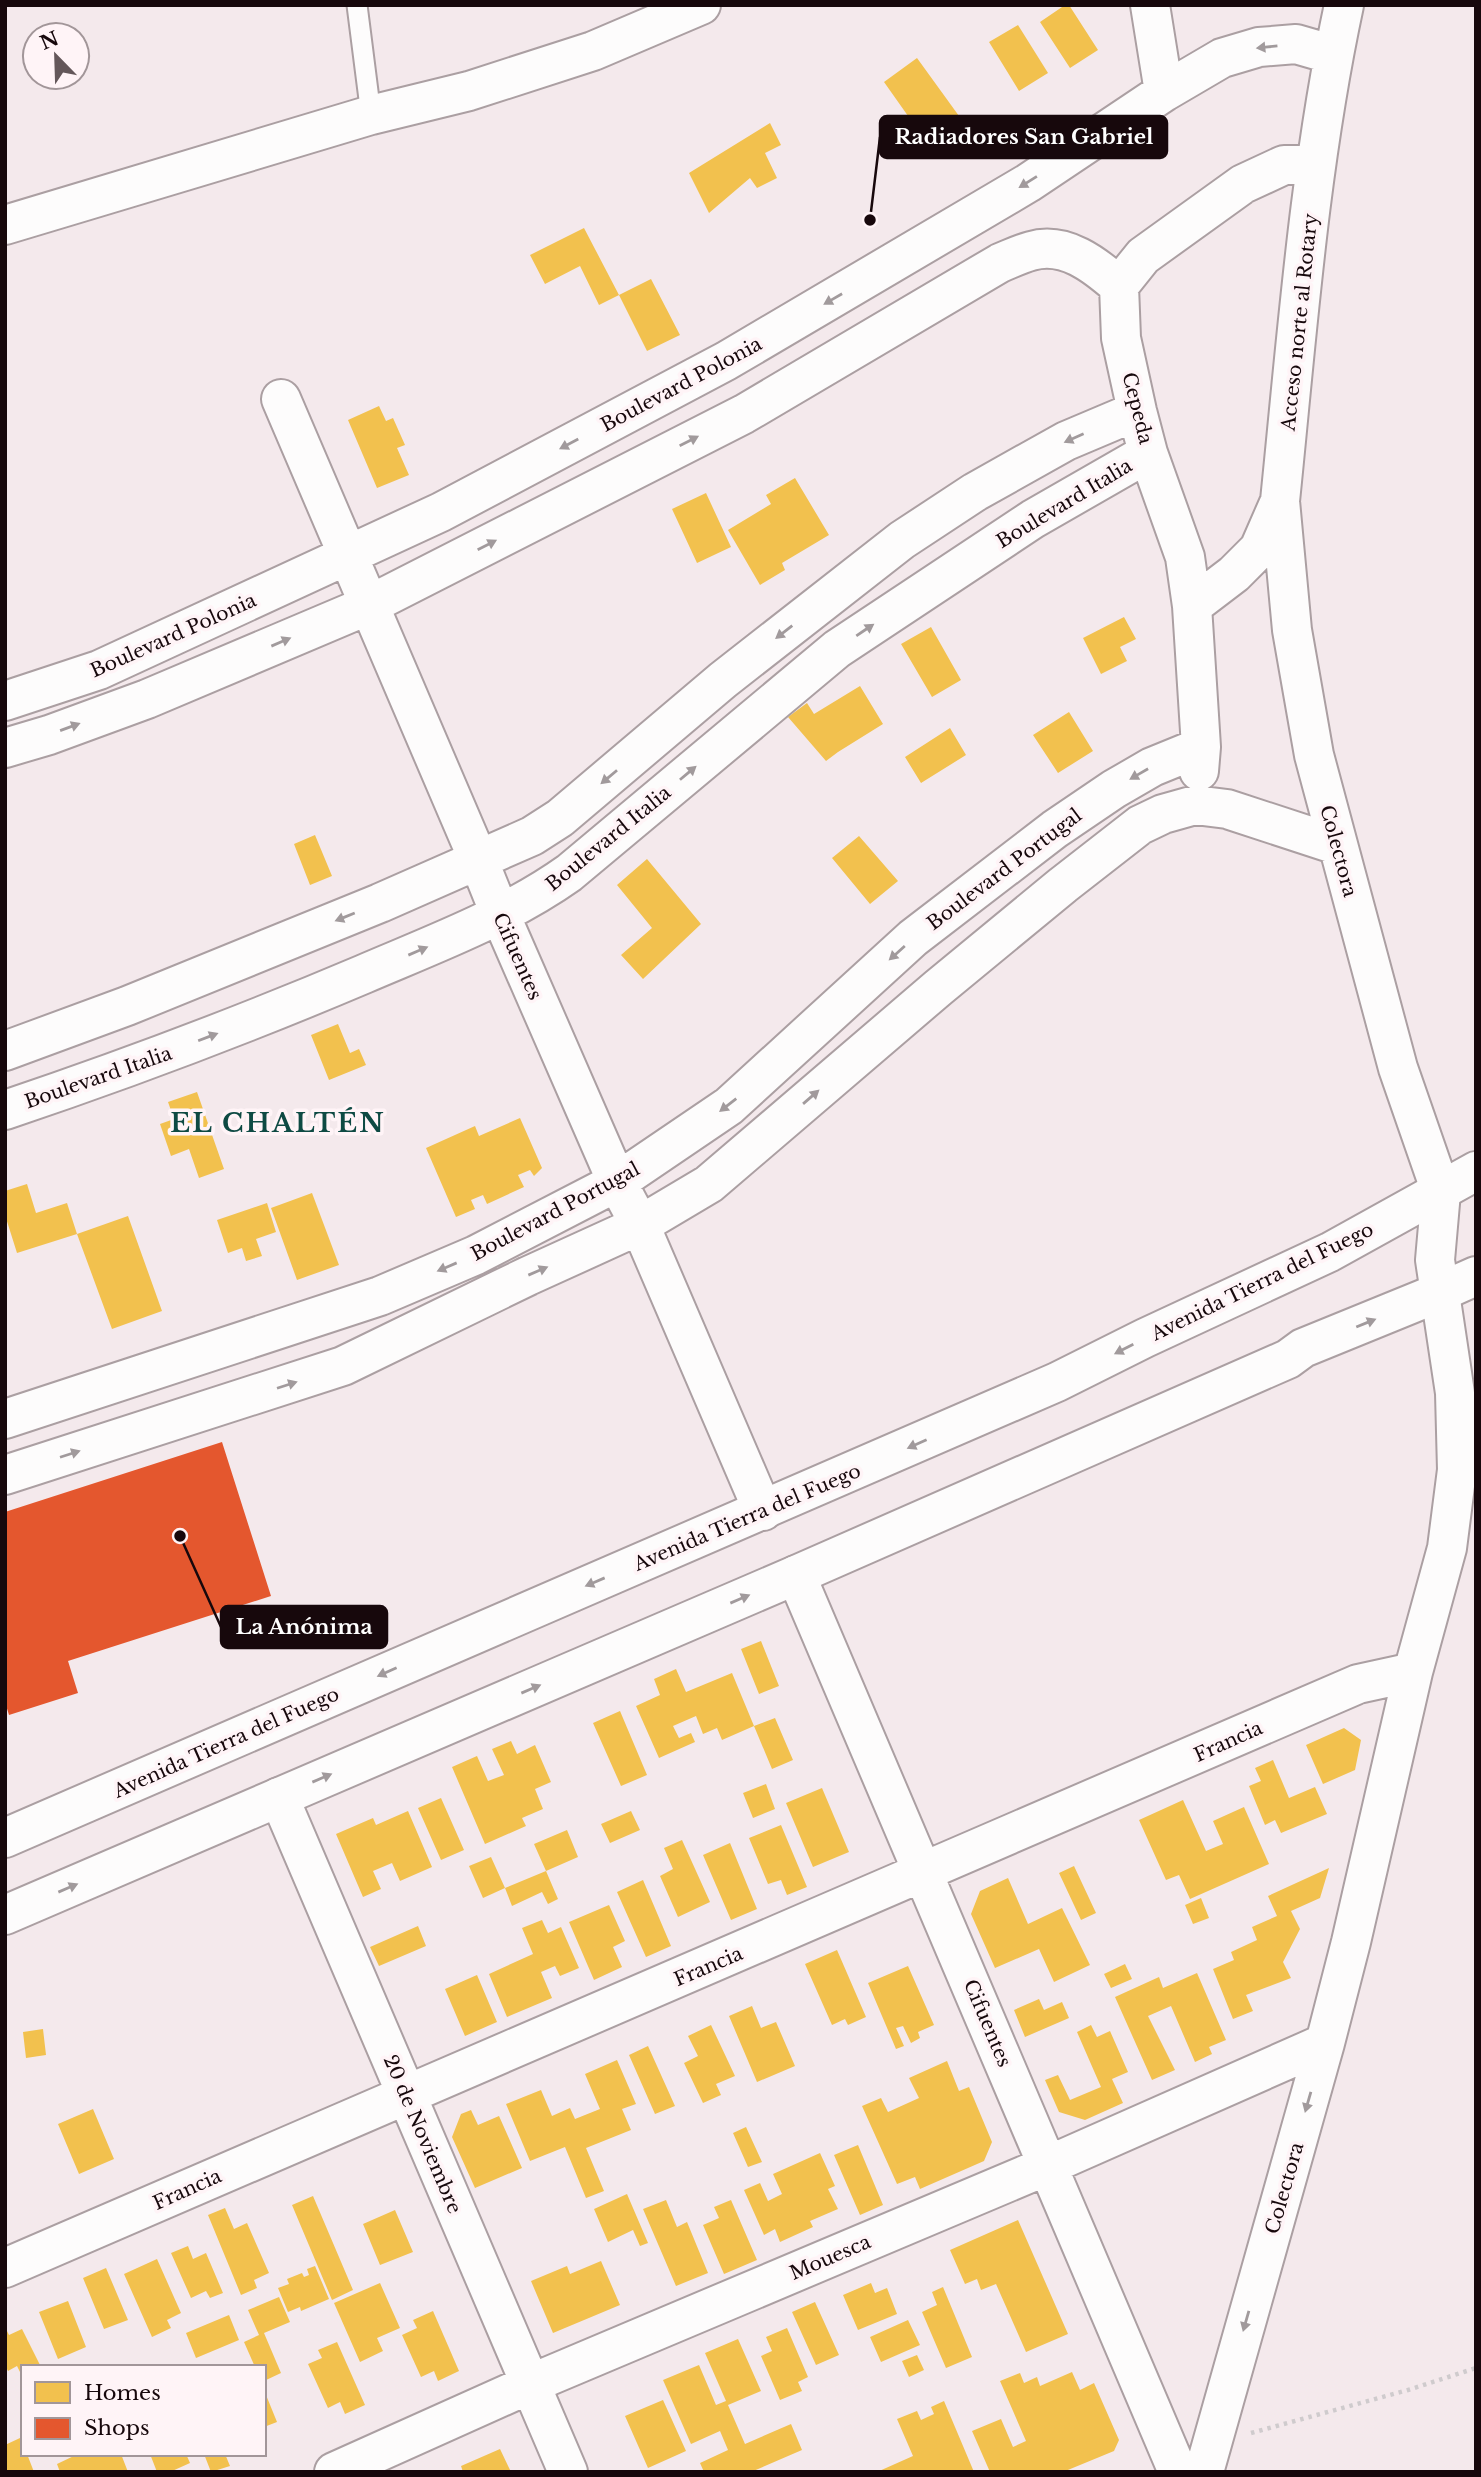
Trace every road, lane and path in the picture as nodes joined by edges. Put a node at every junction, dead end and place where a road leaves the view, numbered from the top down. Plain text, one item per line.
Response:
1 (357, 5) edge
2 (701, 5) edge
3 (1150, 5) edge
4 (1345, 5) edge
5 (1334, 55) junction
6 (1164, 92) junction
7 (371, 115) junction
8 (1315, 165) junction
9 (5, 225) edge
10 (1119, 286) junction
11 (281, 399) dead end
12 (1137, 411) junction
13 (1149, 453) junction
14 (1280, 501) junction
15 (348, 555) junction
16 (369, 605) junction
17 (1192, 606) junction
18 (5, 701) edge
19 (1201, 747) junction
20 (5, 748) edge
21 (1195, 804) junction
22 (1338, 845) junction
23 (478, 859) junction
24 (500, 914) junction
25 (5, 1051) edge
26 (5, 1110) edge
27 (1476, 1171) edge
28 (617, 1182) junction
29 (1441, 1192) junction
30 (640, 1225) junction
31 (1476, 1276) edge
32 (1438, 1293) junction
33 (5, 1419) edge
34 (5, 1475) edge
35 (763, 1511) junction
36 (796, 1575) junction
37 (1413, 1672) junction
38 (279, 1797) junction
39 (5, 1838) edge
40 (924, 1874) junction
41 (5, 1915) edge
42 (1325, 2043) junction
43 (406, 2094) junction
44 (1049, 2165) junction
45 (5, 2268) edge
46 (1476, 2368) edge
47 (530, 2384) junction
48 (1182, 2464) edge
49 (334, 2472) edge
50 (568, 2472) edge

1 - 7 lane
2 - 7 street
3 - 6 street
4 - 5 street, Acceso norte al Rotary
5 -> 6 street, Boulevard Polonia
5 - 8 street, Acceso norte al Rotary
6 -> 15 street, Boulevard Polonia
7 - 9 street
8 - 10 street
8 - 14 street, Acceso norte al Rotary
10 - 12 street, Cepeda
16 -> 10 street
11 - 15 street, Cifuentes
12 - 13 street, Cepeda
12 -> 23 street
13 - 17 street, Cepeda
24 -> 13 street, Boulevard Italia
14 - 17 street, Acceso norte al Rotary
14 - 22 street, Colectora
15 - 16 street, Cifuentes
15 - 18 street, Boulevard Polonia
20 -> 16 street
16 - 23 street, Cifuentes
17 - 19 street, Cepeda
19 - 21 street, Cepeda
19 -> 28 street, Boulevard Portugal
21 - 22 street
30 -> 21 street
22 - 29 street, Colectora
23 - 24 street, Cifuentes
23 -> 25 street
26 -> 24 street, Boulevard Italia
24 - 28 street, Cifuentes
27 - 29 street, Avenida Tierra del Fuego
28 - 30 street, Cifuentes
28 -> 33 street, Boulevard Portugal
29 - 32 street, Colectora
29 -> 35 street, Avenida Tierra del Fuego
34 -> 30 street
30 - 35 street, Cifuentes
31 - 32 street
36 -> 32 street
32 - 37 street, Colectora
35 -> 39 street, Avenida Tierra del Fuego
38 -> 36 street
36 - 40 street, Cifuentes
37 - 40 street, Francia
37 - 42 street, Colectora
41 -> 38 street
38 - 43 street, 20 de Noviembre
40 - 43 street, Francia
40 - 44 street, Cifuentes
42 - 44 street, Mouesca
42 -> 48 street, Colectora
43 - 45 street, Francia
43 - 47 street, 20 de Noviembre
44 - 47 street, Mouesca
44 - 48 street, Cifuentes
46 - 48 path
47 - 49 street, Mouesca
47 - 50 street, 20 de Noviembre

